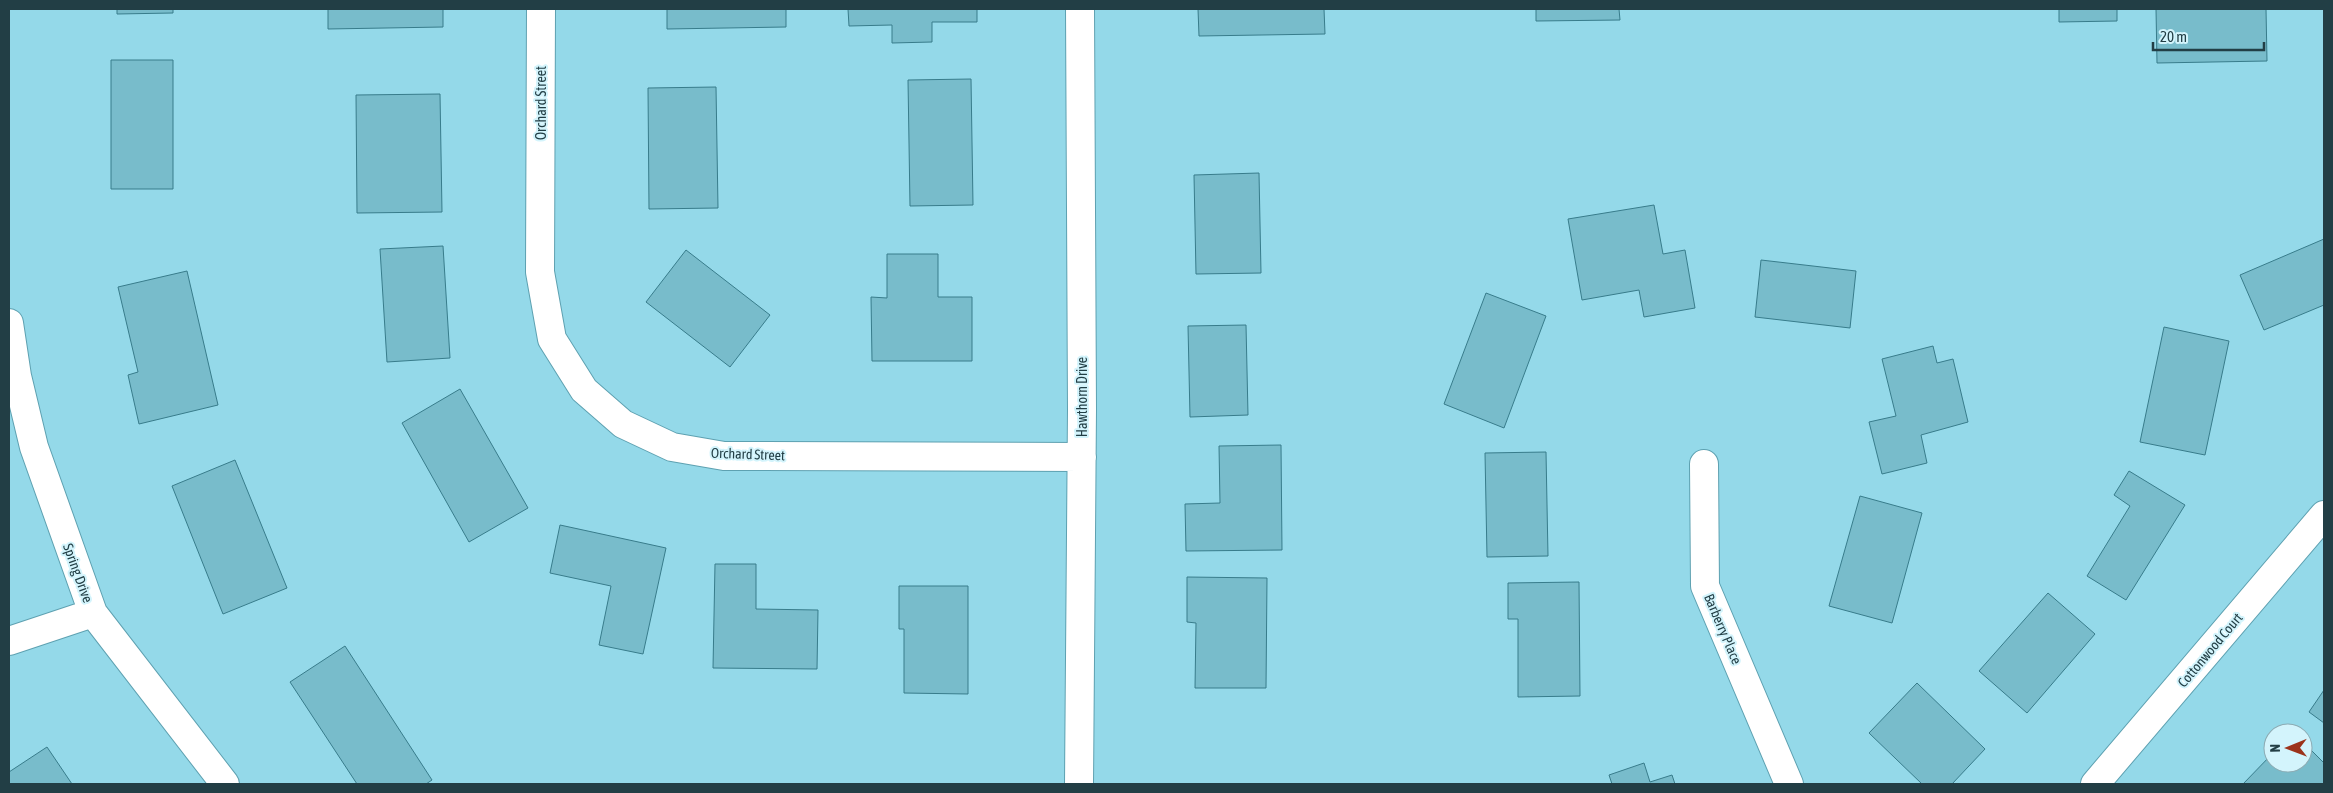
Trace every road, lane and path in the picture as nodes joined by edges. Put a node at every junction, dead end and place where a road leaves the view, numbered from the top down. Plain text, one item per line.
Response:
1 (541, 9) edge
2 (1080, 9) edge
3 (9, 323) edge
4 (1082, 457) junction
5 (1704, 464) dead end
6 (2324, 515) edge
7 (93, 613) junction
8 (9, 640) edge
9 (225, 784) edge
10 (1079, 784) edge
11 (1789, 784) edge
12 (2095, 784) edge

1 - 4 street, Orchard Street
2 - 4 street, Hawthorn Drive
3 - 7 street, Spring Drive
4 - 10 street, Hawthorn Drive
5 - 11 street, Barberry Place
6 - 12 street, Cottonwood Court
7 - 8 street
7 - 9 street, Spring Drive

